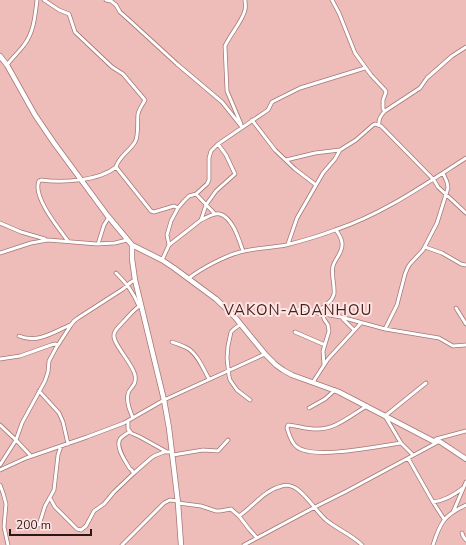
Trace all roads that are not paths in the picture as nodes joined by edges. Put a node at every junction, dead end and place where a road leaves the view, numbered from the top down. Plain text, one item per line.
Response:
1 (37, 0) edge
2 (44, 0) edge
3 (106, 0) edge
4 (245, 0) edge
5 (332, 0) edge
6 (466, 47) edge
7 (0, 56) edge
8 (7, 65) junction
9 (366, 68) junction
10 (385, 111) junction
11 (252, 120) junction
12 (379, 125) junction
13 (242, 127) junction
14 (218, 144) junction
15 (340, 150) junction
16 (466, 158) edge
17 (286, 160) junction
18 (116, 167) junction
19 (443, 173) junction
20 (80, 180) junction
21 (434, 180) junction
22 (316, 186) junction
23 (196, 194) junction
24 (445, 194) junction
25 (206, 205) junction
26 (178, 208) junction
27 (466, 213) edge
28 (215, 214) junction
29 (109, 217) junction
30 (201, 220) junction
31 (0, 223) edge
32 (336, 230) junction
33 (48, 240) junction
34 (127, 240) junction
35 (68, 241) junction
36 (98, 244) junction
37 (288, 244) junction
38 (132, 245) junction
39 (169, 245) junction
40 (425, 247) junction
41 (243, 251) junction
42 (0, 253) edge
43 (162, 260) junction
44 (466, 265) edge
45 (116, 273) dead end
46 (189, 278) junction
47 (135, 280) junction
48 (128, 285) junction
49 (140, 306) junction
50 (456, 308) dead end
51 (298, 309) dead end
52 (309, 310) junction
53 (322, 314) junction
54 (341, 317) junction
55 (361, 323) junction
56 (71, 324) junction
57 (241, 324) junction
58 (466, 324) edge
59 (354, 330) junction
60 (385, 330) junction
61 (295, 332) dead end
62 (19, 336) dead end
63 (172, 342) dead end
64 (58, 345) junction
65 (325, 345) junction
66 (466, 345) edge
67 (265, 354) junction
68 (0, 359) edge
69 (324, 365) junction
70 (228, 371) junction
71 (209, 379) junction
72 (313, 382) junction
73 (426, 383) dead end
74 (335, 390) junction
75 (40, 391) junction
76 (164, 400) junction
77 (250, 400) dead end
78 (367, 406) junction
79 (309, 408) dead end
80 (385, 416) junction
81 (133, 418) junction
82 (128, 421) junction
83 (0, 425) edge
84 (466, 431) edge
85 (130, 432) junction
86 (16, 440) junction
87 (228, 440) dead end
88 (433, 441) junction
89 (439, 441) junction
90 (401, 442) junction
91 (68, 444) junction
92 (61, 446) junction
93 (171, 453) junction
94 (413, 455) junction
95 (31, 456) junction
96 (408, 458) junction
97 (466, 459) edge
98 (0, 465) edge
99 (0, 470) edge
100 (134, 473) junction
101 (466, 482) edge
102 (0, 485) edge
103 (463, 488) junction
104 (50, 498) junction
105 (178, 502) junction
106 (433, 502) junction
107 (466, 505) edge
108 (315, 507) junction
109 (453, 512) junction
110 (239, 516) junction
111 (4, 519) junction
112 (444, 519) junction
113 (0, 525) edge
114 (39, 525) dead end
115 (462, 533) dead end
116 (257, 538) junction
117 (466, 540) edge
118 (8, 545) edge
119 (122, 545) edge
120 (181, 545) edge
121 (244, 545) edge
122 (362, 545) edge
123 (432, 545) edge

1 - 8 street
2 - 18 street
3 - 13 street
4 - 13 street
5 - 9 street
6 - 10 street
7 - 8 main road
8 - 20 main road
9 - 10 street
9 - 11 street
10 - 12 street
11 - 13 street
11 - 17 street
12 - 15 street
12 - 21 street
13 - 14 street
14 - 23 street
14 - 25 street
15 - 17 street
15 - 22 street
16 - 19 street
17 - 22 street
18 - 20 street
18 - 26 street
19 - 21 street
19 - 24 street
20 - 29 main road
20 - 35 street
21 - 24 street
21 - 32 street
22 - 37 street
23 - 25 street
23 - 26 street
24 - 27 street
24 - 40 street
25 - 28 street
25 - 30 street
26 - 39 street
28 - 30 street
28 - 41 street
29 - 34 main road
29 - 36 street
30 - 39 street
31 - 33 street
32 - 37 street
32 - 52 street
33 - 35 street
33 - 42 street
34 - 36 street
34 - 38 main road
35 - 36 street
37 - 41 street
38 - 43 main road
38 - 47 main road
39 - 43 street
40 - 44 street
40 - 60 street
41 - 46 street
43 - 46 main road
45 - 48 street
46 - 57 main road
47 - 48 street
47 - 49 main road
48 - 49 street
48 - 56 street
49 - 76 main road
49 - 81 street
50 - 58 street
51 - 52 street
52 - 53 street
53 - 54 street
53 - 65 street
54 - 55 street
54 - 59 street
55 - 59 street
55 - 60 street
56 - 62 street
56 - 64 street
57 - 67 main road
57 - 70 street
59 - 69 street
60 - 66 street
61 - 65 street
63 - 71 street
64 - 68 street
64 - 75 street
65 - 69 street
67 - 70 street
67 - 72 main road
69 - 72 street
70 - 71 street
70 - 77 street
71 - 76 street
72 - 74 main road
73 - 80 street
74 - 78 main road
74 - 79 street
75 - 86 street
75 - 91 street
76 - 81 street
76 - 93 main road
78 - 80 main road
78 - 90 street
80 - 88 main road
80 - 90 street
81 - 82 street
82 - 85 street
82 - 91 street
83 - 86 street
84 - 88 street
85 - 93 street
85 - 100 street
86 - 95 street
86 - 98 street
87 - 93 street
88 - 89 main road
89 - 94 street
89 - 97 main road
90 - 94 street
91 - 92 street
92 - 95 street
92 - 104 street
93 - 100 street
93 - 105 main road
94 - 96 street
95 - 99 street
96 - 106 street
96 - 108 street
100 - 104 street
101 - 103 street
102 - 111 street
103 - 106 street
103 - 109 street
104 - 114 street
105 - 110 street
105 - 119 street
105 - 120 main road
106 - 112 street
107 - 109 street
108 - 110 street
108 - 116 street
108 - 122 street
109 - 112 street
110 - 116 street
111 - 113 street
111 - 118 street
112 - 123 street
115 - 117 street
116 - 121 street

